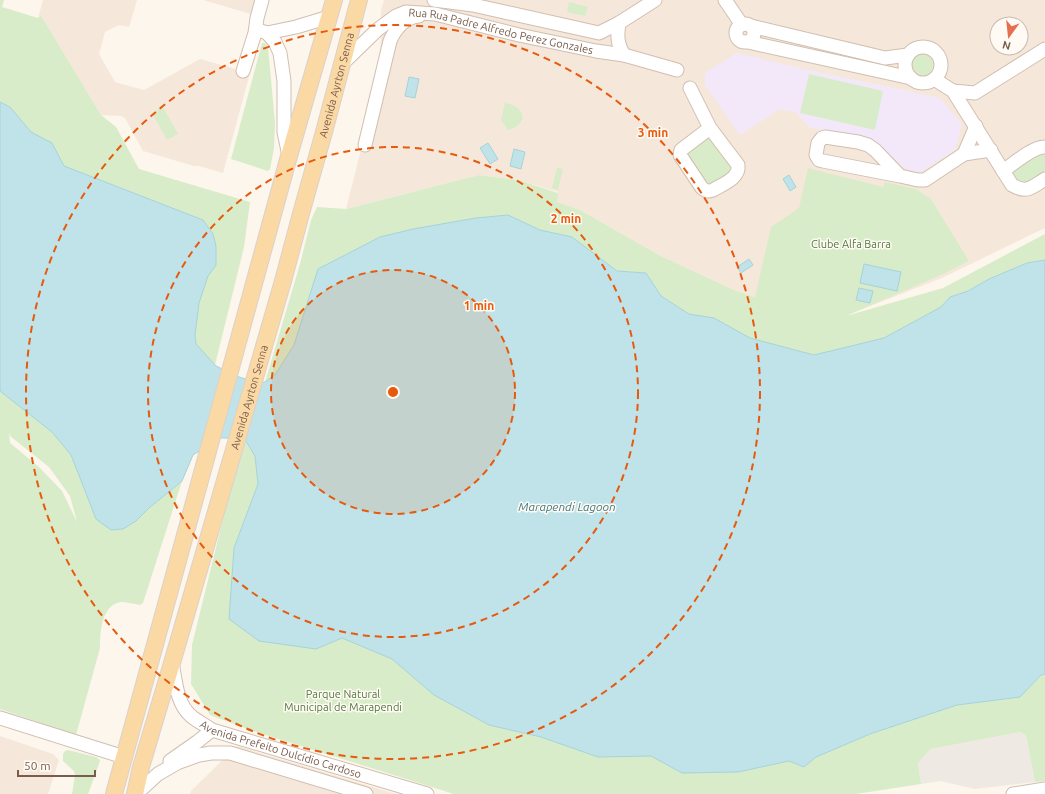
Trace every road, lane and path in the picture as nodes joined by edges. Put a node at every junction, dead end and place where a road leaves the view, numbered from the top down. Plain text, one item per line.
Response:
1 (262, 0) edge
2 (334, 0) edge
3 (359, 0) edge
4 (434, 0) edge
5 (655, 0) edge
6 (724, 0) edge
7 (435, 14) junction
8 (524, 16) junction
9 (329, 18) junction
10 (619, 24) junction
11 (746, 26) junction
12 (377, 30) junction
13 (261, 31) junction
14 (599, 33) junction
15 (519, 35) junction
16 (390, 41) junction
17 (1045, 49) edge
18 (596, 51) junction
19 (624, 55) junction
20 (908, 55) junction
21 (342, 64) junction
22 (677, 70) dead end
23 (243, 71) dead end
24 (911, 78) junction
25 (934, 79) junction
26 (690, 88) dead end
27 (953, 91) junction
28 (975, 93) junction
29 (968, 115) junction
30 (976, 126) junction
31 (710, 128) junction
32 (365, 145) dead end
33 (1045, 147) edge
34 (991, 150) junction
35 (964, 154) junction
36 (289, 156) junction
37 (1003, 171) junction
38 (900, 176) junction
39 (1045, 179) edge
40 (172, 663) junction
41 (0, 718) edge
42 (212, 730) junction
43 (124, 757) junction
44 (158, 774) junction
45 (1045, 789) edge
46 (114, 794) edge
47 (136, 794) edge
48 (366, 794) edge
49 (428, 794) edge
50 (1013, 794) edge

1 - 13 street
2 - 9 main road
3 - 21 main road, Avenida Ayrton Senna
4 - 8 street
5 - 10 street
6 - 11 street
7 - 12 street, Rua Rua Padre Alfredo Perez Gonzales
7 - 15 street, Rua Rua Padre Alfredo Perez Gonzales
7 - 16 street
8 - 14 street
8 - 15 street
9 - 13 street
9 - 36 main road
10 - 14 street
10 - 19 street
11 - 20 street
11 - 24 street
12 - 16 street
12 - 21 street, Rua Rua Padre Alfredo Perez Gonzales
13 - 23 street
13 - 36 street
14 - 18 street
15 - 18 street, Rua Rua Padre Alfredo Perez Gonzales
16 - 32 street
17 - 28 street
18 - 19 street, Rua Rua Padre Alfredo Perez Gonzales
19 - 22 street, Rua Rua Padre Alfredo Perez Gonzales
20 - 24 street
20 - 25 street
21 - 40 main road, Avenida Ayrton Senna
24 - 25 street
25 - 27 street
26 - 31 street
27 - 28 street
27 - 29 street
28 - 29 street
29 - 30 street
30 - 34 street
30 - 35 street
31 - 31 street
33 - 37 street
34 - 35 street
34 - 37 street
35 - 38 street
36 - 43 main road
37 - 39 street
38 - 38 street
40 - 42 street, Avenida Prefeito Dulcídio Cardoso
40 - 47 main road, Avenida Ayrton Senna
41 - 43 street
42 - 44 street
42 - 49 street, Avenida Prefeito Dulcídio Cardoso
43 - 46 main road
44 - 47 street, Avenida Prefeito Dulcídio Cardoso
44 - 48 street, Avenida Prefeito Dulcídio Cardoso
45 - 50 street

